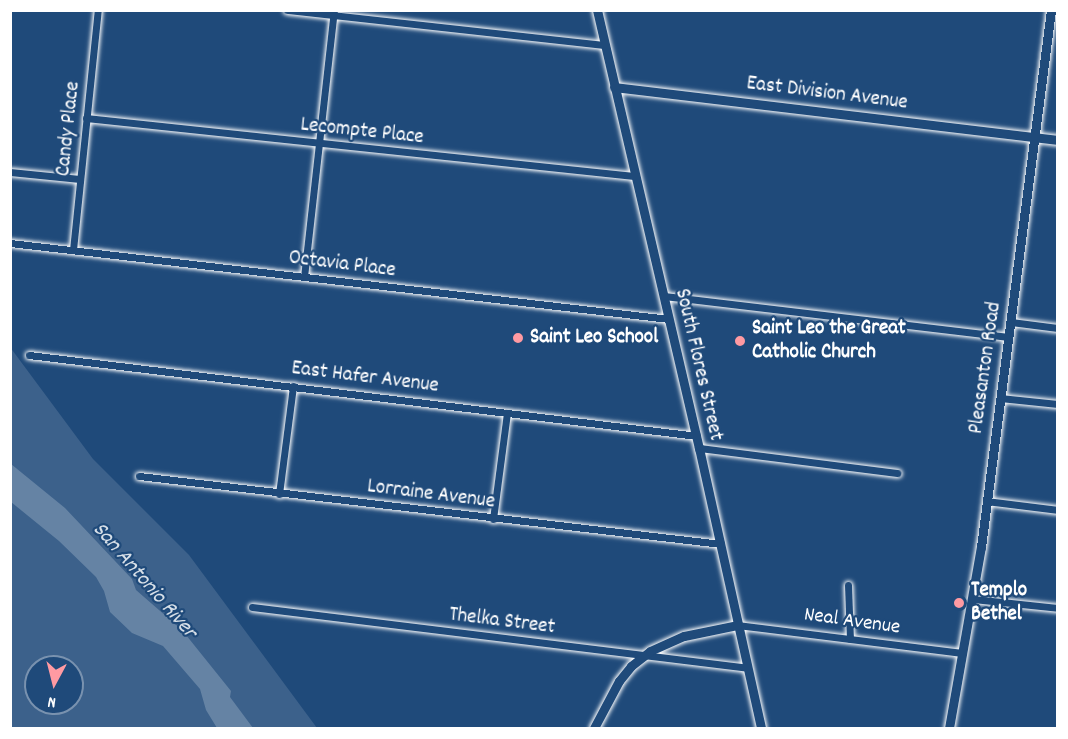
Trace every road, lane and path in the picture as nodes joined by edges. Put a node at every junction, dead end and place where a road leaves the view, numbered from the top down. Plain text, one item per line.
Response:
1 (98, 10) edge
2 (287, 10) edge
3 (597, 10) edge
4 (334, 13) edge
5 (1053, 17) edge
6 (605, 45) junction
7 (614, 87) junction
8 (86, 118) junction
9 (1035, 137) junction
10 (1058, 140) edge
11 (319, 143) junction
12 (10, 172) edge
13 (634, 176) junction
14 (80, 179) junction
15 (10, 243) edge
16 (73, 250) junction
17 (304, 277) junction
18 (664, 296) junction
19 (669, 319) junction
20 (1011, 322) junction
21 (1058, 328) edge
22 (1009, 337) junction
23 (29, 354) dead end
24 (292, 386) junction
25 (1000, 398) junction
26 (1058, 404) edge
27 (507, 413) junction
28 (696, 436) junction
29 (699, 448) junction
30 (897, 473) dead end
31 (139, 476) dead end
32 (279, 494) junction
33 (986, 501) junction
34 (1058, 510) edge
35 (493, 519) junction
36 (720, 544) junction
37 (848, 585) dead end
38 (973, 599) junction
39 (252, 607) dead end
40 (1058, 608) edge
41 (737, 626) junction
42 (850, 639) junction
43 (962, 653) junction
44 (643, 656) junction
45 (747, 668) junction
46 (594, 729) edge
47 (761, 729) edge
48 (948, 729) edge

1 - 8 street, Candy Place
2 - 4 street
3 - 6 main road, South Flores Street
4 - 6 street
4 - 11 street
5 - 9 main road, Pleasanton Road
6 - 7 main road, South Flores Street
7 - 9 main road, East Division Avenue
7 - 13 main road, South Flores Street
8 - 11 street, Lecompte Place
8 - 14 street, Candy Place
9 - 10 main road, East Division Avenue
9 - 20 main road, Pleasanton Road
11 - 13 street, Lecompte Place
11 - 17 street
12 - 14 street
13 - 18 main road, South Flores Street
14 - 16 street, Candy Place
15 - 16 street, Octavia Place
16 - 17 street, Octavia Place
17 - 19 street, Octavia Place
18 - 19 main road, South Flores Street
18 - 22 street
19 - 28 main road, South Flores Street
20 - 21 street
20 - 22 main road, Pleasanton Road
22 - 25 main road, Pleasanton Road
23 - 24 street, East Hafer Avenue
24 - 27 street, East Hafer Avenue
24 - 32 street
25 - 26 street
25 - 33 main road, Pleasanton Road
27 - 28 street, East Hafer Avenue
27 - 35 street
28 - 29 main road, South Flores Street
29 - 30 street
29 - 36 main road, South Flores Street
31 - 32 street, Lorraine Avenue
32 - 35 street, Lorraine Avenue
33 - 34 street
33 - 38 main road, Pleasanton Road
35 - 36 street, Lorraine Avenue
36 - 41 main road, South Flores Street
37 - 42 street
38 - 40 street
38 - 43 main road, Pleasanton Road
39 - 44 street, Thelka Street
41 - 42 street, Neal Avenue
41 - 44 main road
41 - 45 main road, South Flores Street
42 - 43 street, Neal Avenue
43 - 48 main road, Pleasanton Road
44 - 45 street, Thelka Street
44 - 46 main road
45 - 47 main road, South Flores Street

